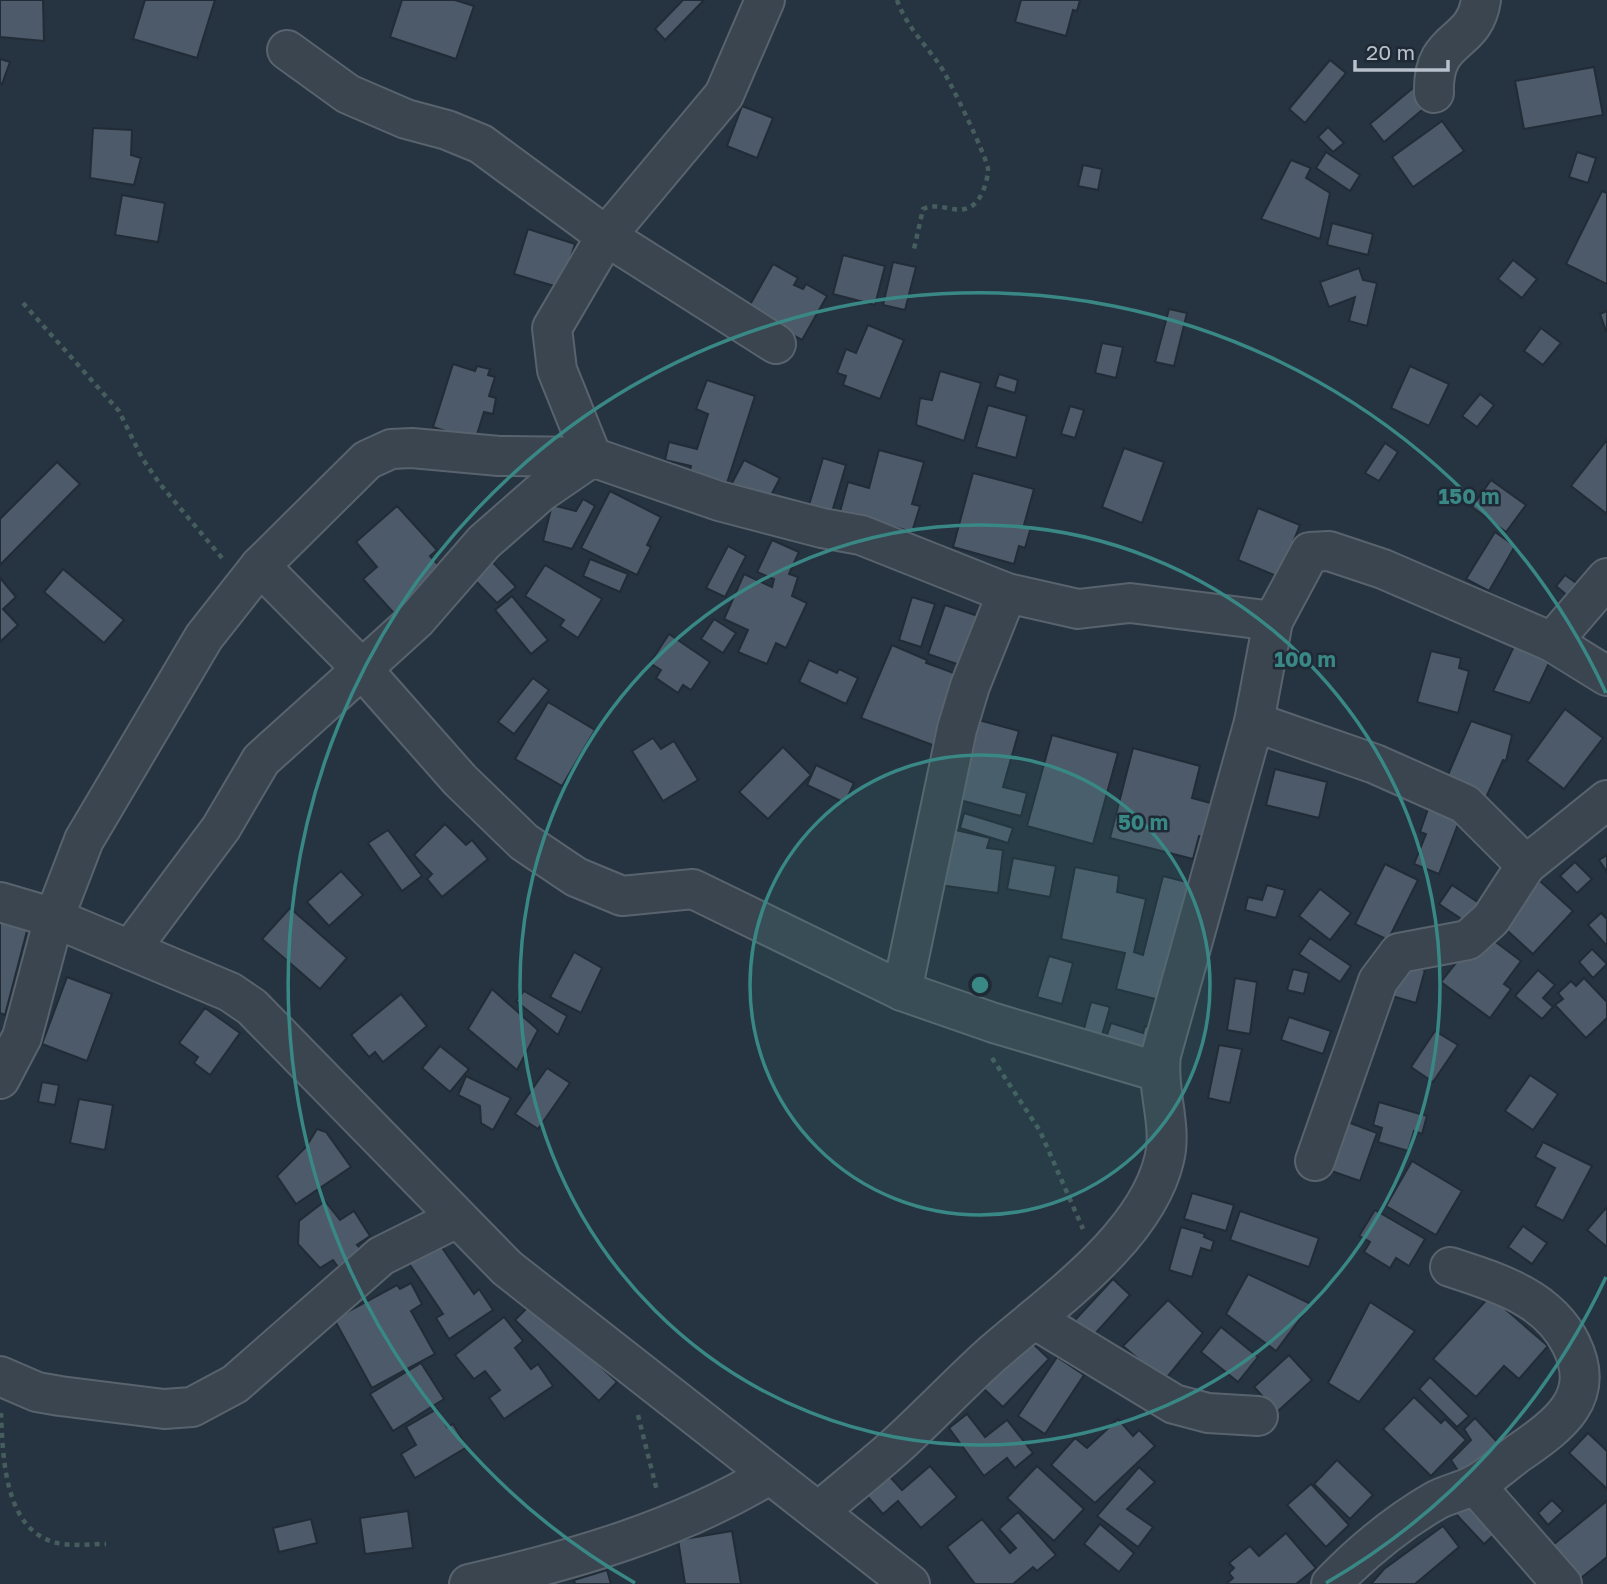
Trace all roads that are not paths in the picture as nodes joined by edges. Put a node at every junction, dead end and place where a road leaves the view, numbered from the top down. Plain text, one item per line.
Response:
1 (765, 0) edge
2 (1481, 0) edge
3 (287, 50) dead end
4 (1434, 93) dead end
5 (606, 236) junction
6 (776, 344) dead end
7 (592, 457) junction
8 (260, 566) junction
9 (1607, 578) edge
10 (1007, 593) junction
11 (1273, 621) junction
12 (1552, 642) junction
13 (362, 669) junction
14 (1607, 676) edge
15 (1254, 722) junction
16 (1607, 800) edge
17 (1525, 865) junction
18 (0, 902) edge
19 (54, 918) junction
20 (130, 950) junction
21 (902, 991) junction
22 (1159, 1073) junction
23 (0, 1079) edge
24 (1315, 1161) dead end
25 (457, 1218) junction
26 (1450, 1267) dead end
27 (1034, 1319) junction
28 (1607, 1355) edge
29 (0, 1376) edge
30 (1578, 1390) junction
31 (1258, 1416) dead end
32 (769, 1475) junction
33 (1475, 1485) junction
34 (818, 1512) junction
35 (469, 1584) edge
36 (910, 1584) edge
37 (1331, 1584) edge
38 (1562, 1584) edge

1 - 5 street
2 - 4 street
3 - 5 street
5 - 6 street
5 - 7 street
7 - 8 street
7 - 10 street
7 - 13 street
8 - 13 street
8 - 19 street
9 - 12 street
10 - 11 street
10 - 21 street
11 - 12 street
11 - 15 street
12 - 14 street
13 - 20 street
13 - 21 street
15 - 17 street
15 - 22 street
16 - 17 street
17 - 24 street
18 - 19 street
19 - 20 street
19 - 23 street
20 - 25 street
21 - 22 street
22 - 27 street
25 - 29 street
25 - 32 street
26 - 30 street
27 - 31 street
27 - 34 street
28 - 30 street
30 - 33 street
32 - 34 street
32 - 35 street
33 - 37 street
33 - 38 street
34 - 36 street

